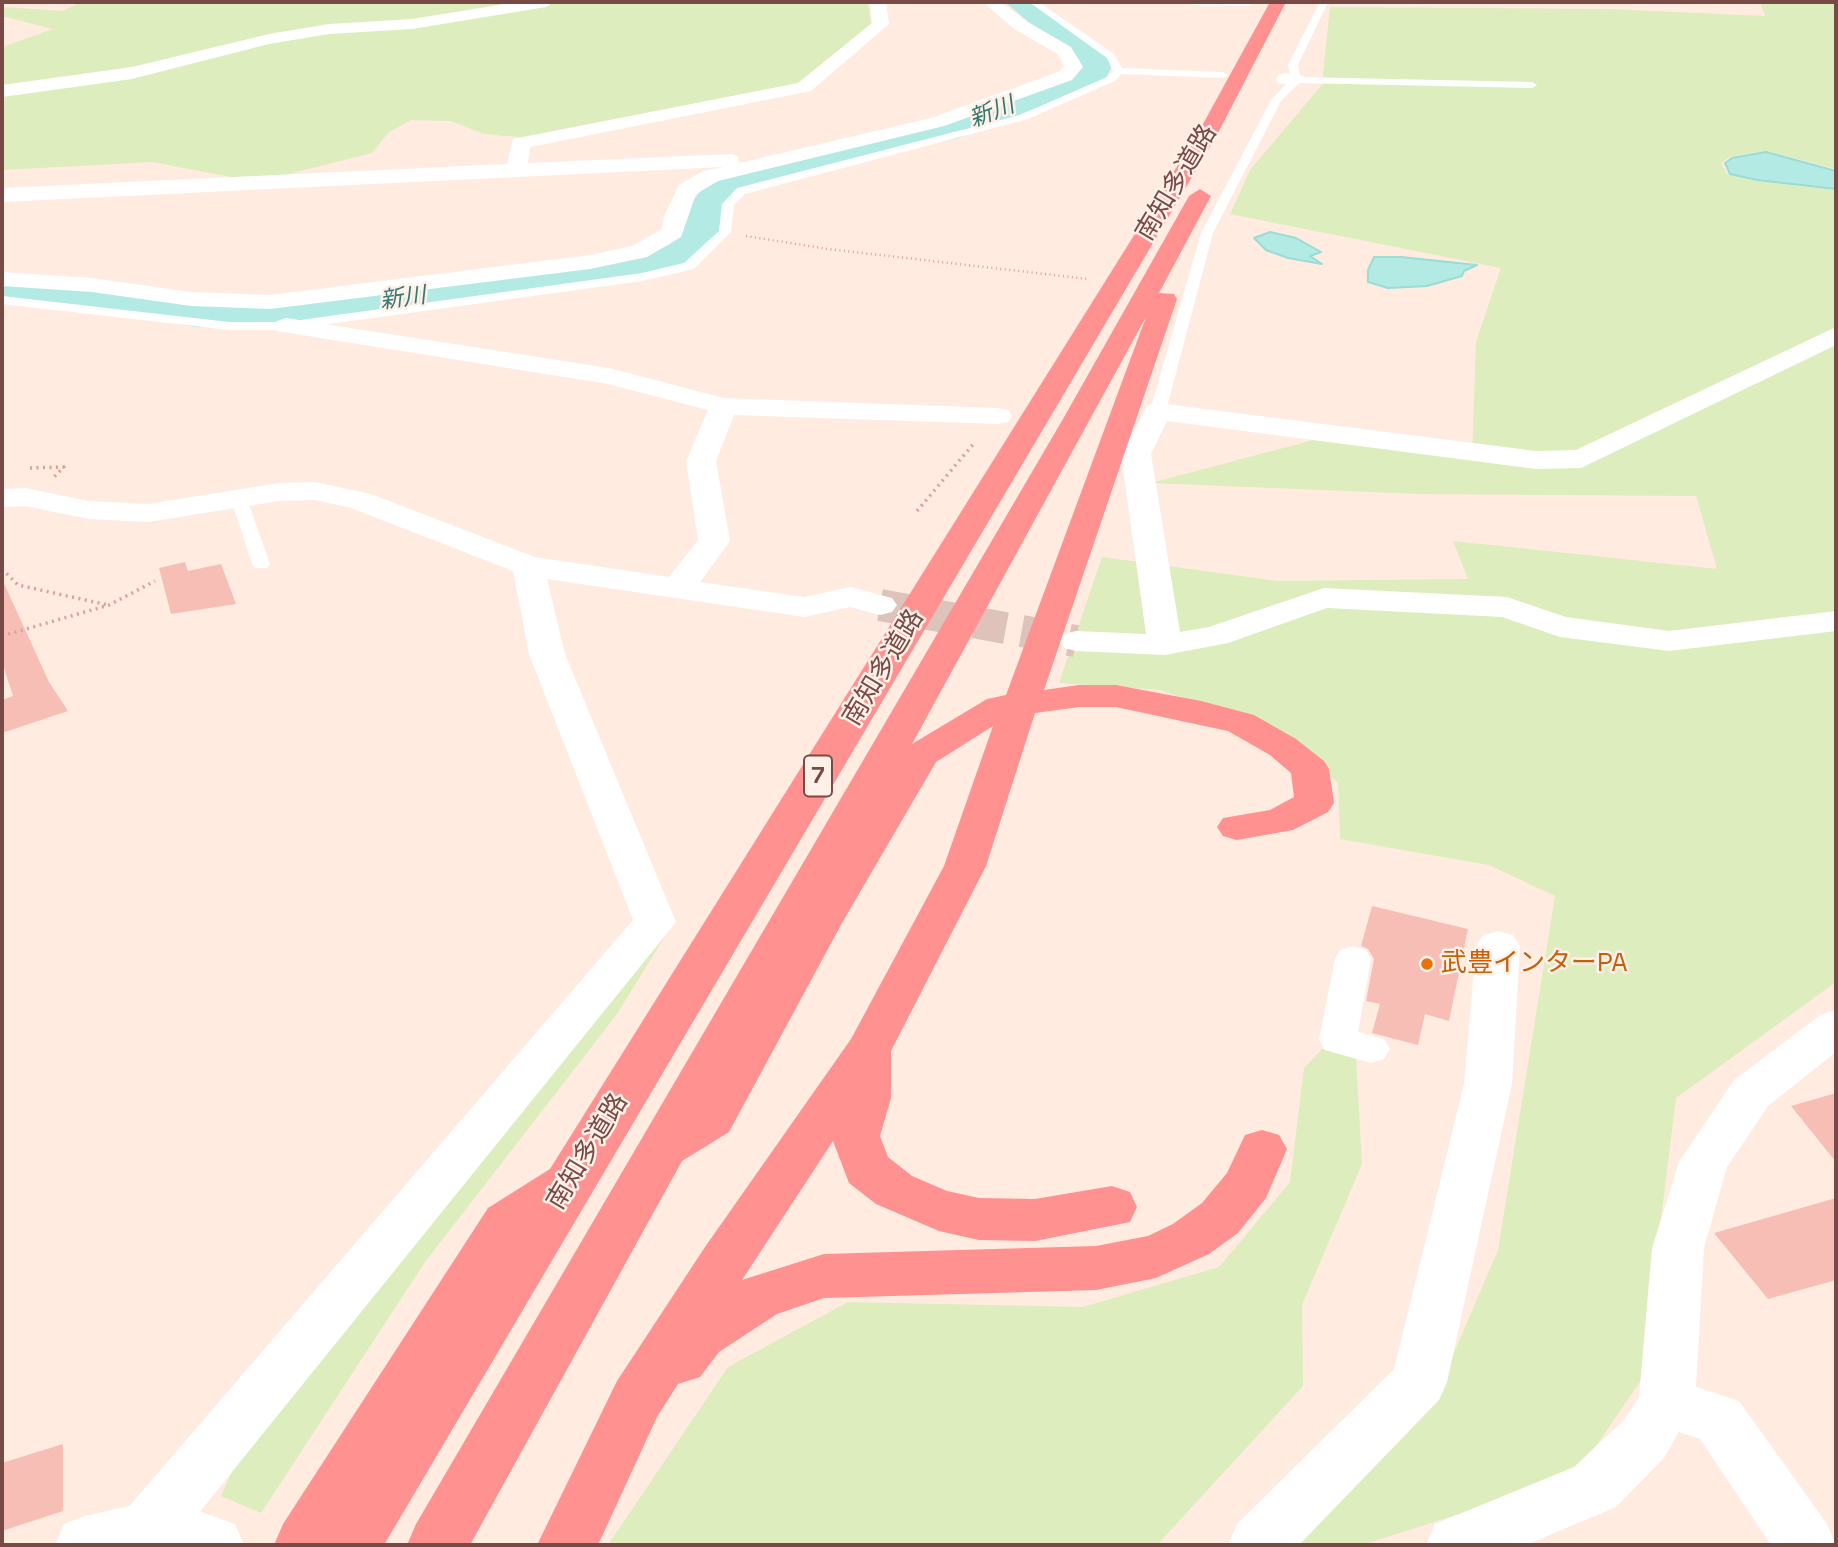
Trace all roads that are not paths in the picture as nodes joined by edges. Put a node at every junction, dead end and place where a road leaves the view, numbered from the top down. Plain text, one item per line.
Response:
1 (546, 2) edge
2 (879, 2) edge
3 (991, 2) edge
4 (1033, 2) edge
5 (1192, 2) edge
6 (1278, 2) edge
7 (1301, 2) edge
8 (1324, 2) edge
9 (1250, 3) edge
10 (1118, 71) junction
11 (1223, 75) dead end
12 (1291, 80) junction
13 (1532, 85) dead end
14 (2, 91) edge
15 (757, 163) junction
16 (517, 172) junction
17 (786, 177) junction
18 (2, 195) edge
19 (1175, 239) junction
20 (2, 279) edge
21 (2, 300) edge
22 (286, 326) junction
23 (1836, 335) edge
24 (724, 406) junction
25 (1158, 411) junction
26 (998, 416) road end
27 (2, 498) edge
28 (239, 499) junction
29 (261, 564) dead end
30 (527, 566) junction
31 (678, 588) junction
32 (880, 605) tunnel mouth
33 (1836, 621) edge
34 (1076, 641) tunnel mouth
35 (1165, 645) junction
36 (1237, 827) dead end
37 (1498, 946) dead end
38 (1353, 960) dead end
39 (1833, 1035) edge
40 (1371, 1049) dead end
41 (869, 1051) junction
42 (662, 1148) junction
43 (1262, 1149) dead end
44 (572, 1179) junction
45 (1112, 1208) dead end
46 (637, 1399) junction
47 (1667, 1403) junction
48 (186, 1539) edge
49 (85, 1545) edge
50 (304, 1545) edge
51 (350, 1545) edge
52 (438, 1545) edge
53 (567, 1545) edge
54 (1258, 1545) edge
55 (1456, 1545) edge
56 (1806, 1545) edge

1 - 14 street
2 - 16 street
3 - 15 street
4 - 10 lane
5 - 9 lane
6 - 44 highway, 南知多道路 / 7
7 - 19 highway, 南知多道路 / 7
8 - 12 lane
10 - 11 lane
10 - 17 lane
12 - 13 lane
12 - 25 lane
15 - 16 street
15 - 17 lane
15 - 20 street
16 - 18 street
17 - 22 lane
19 - 41 highway
19 - 42 highway, 南知多道路 / 7
21 - 22 lane
22 - 24 street
23 - 25 street
24 - 26 street
24 - 31 street
25 - 35 street
27 - 28 street
28 - 29 lane
28 - 30 street
30 - 31 street
30 - 48 street
31 - 32 street
33 - 35 street
34 - 35 street
36 - 42 highway
37 - 54 street
38 - 40 street
39 - 47 street
41 - 45 highway
41 - 46 highway
42 - 52 highway, 南知多道路 / 7
43 - 46 highway
44 - 50 highway
44 - 51 highway, 南知多道路 / 7
46 - 53 highway
47 - 55 street
47 - 56 street
48 - 49 street

